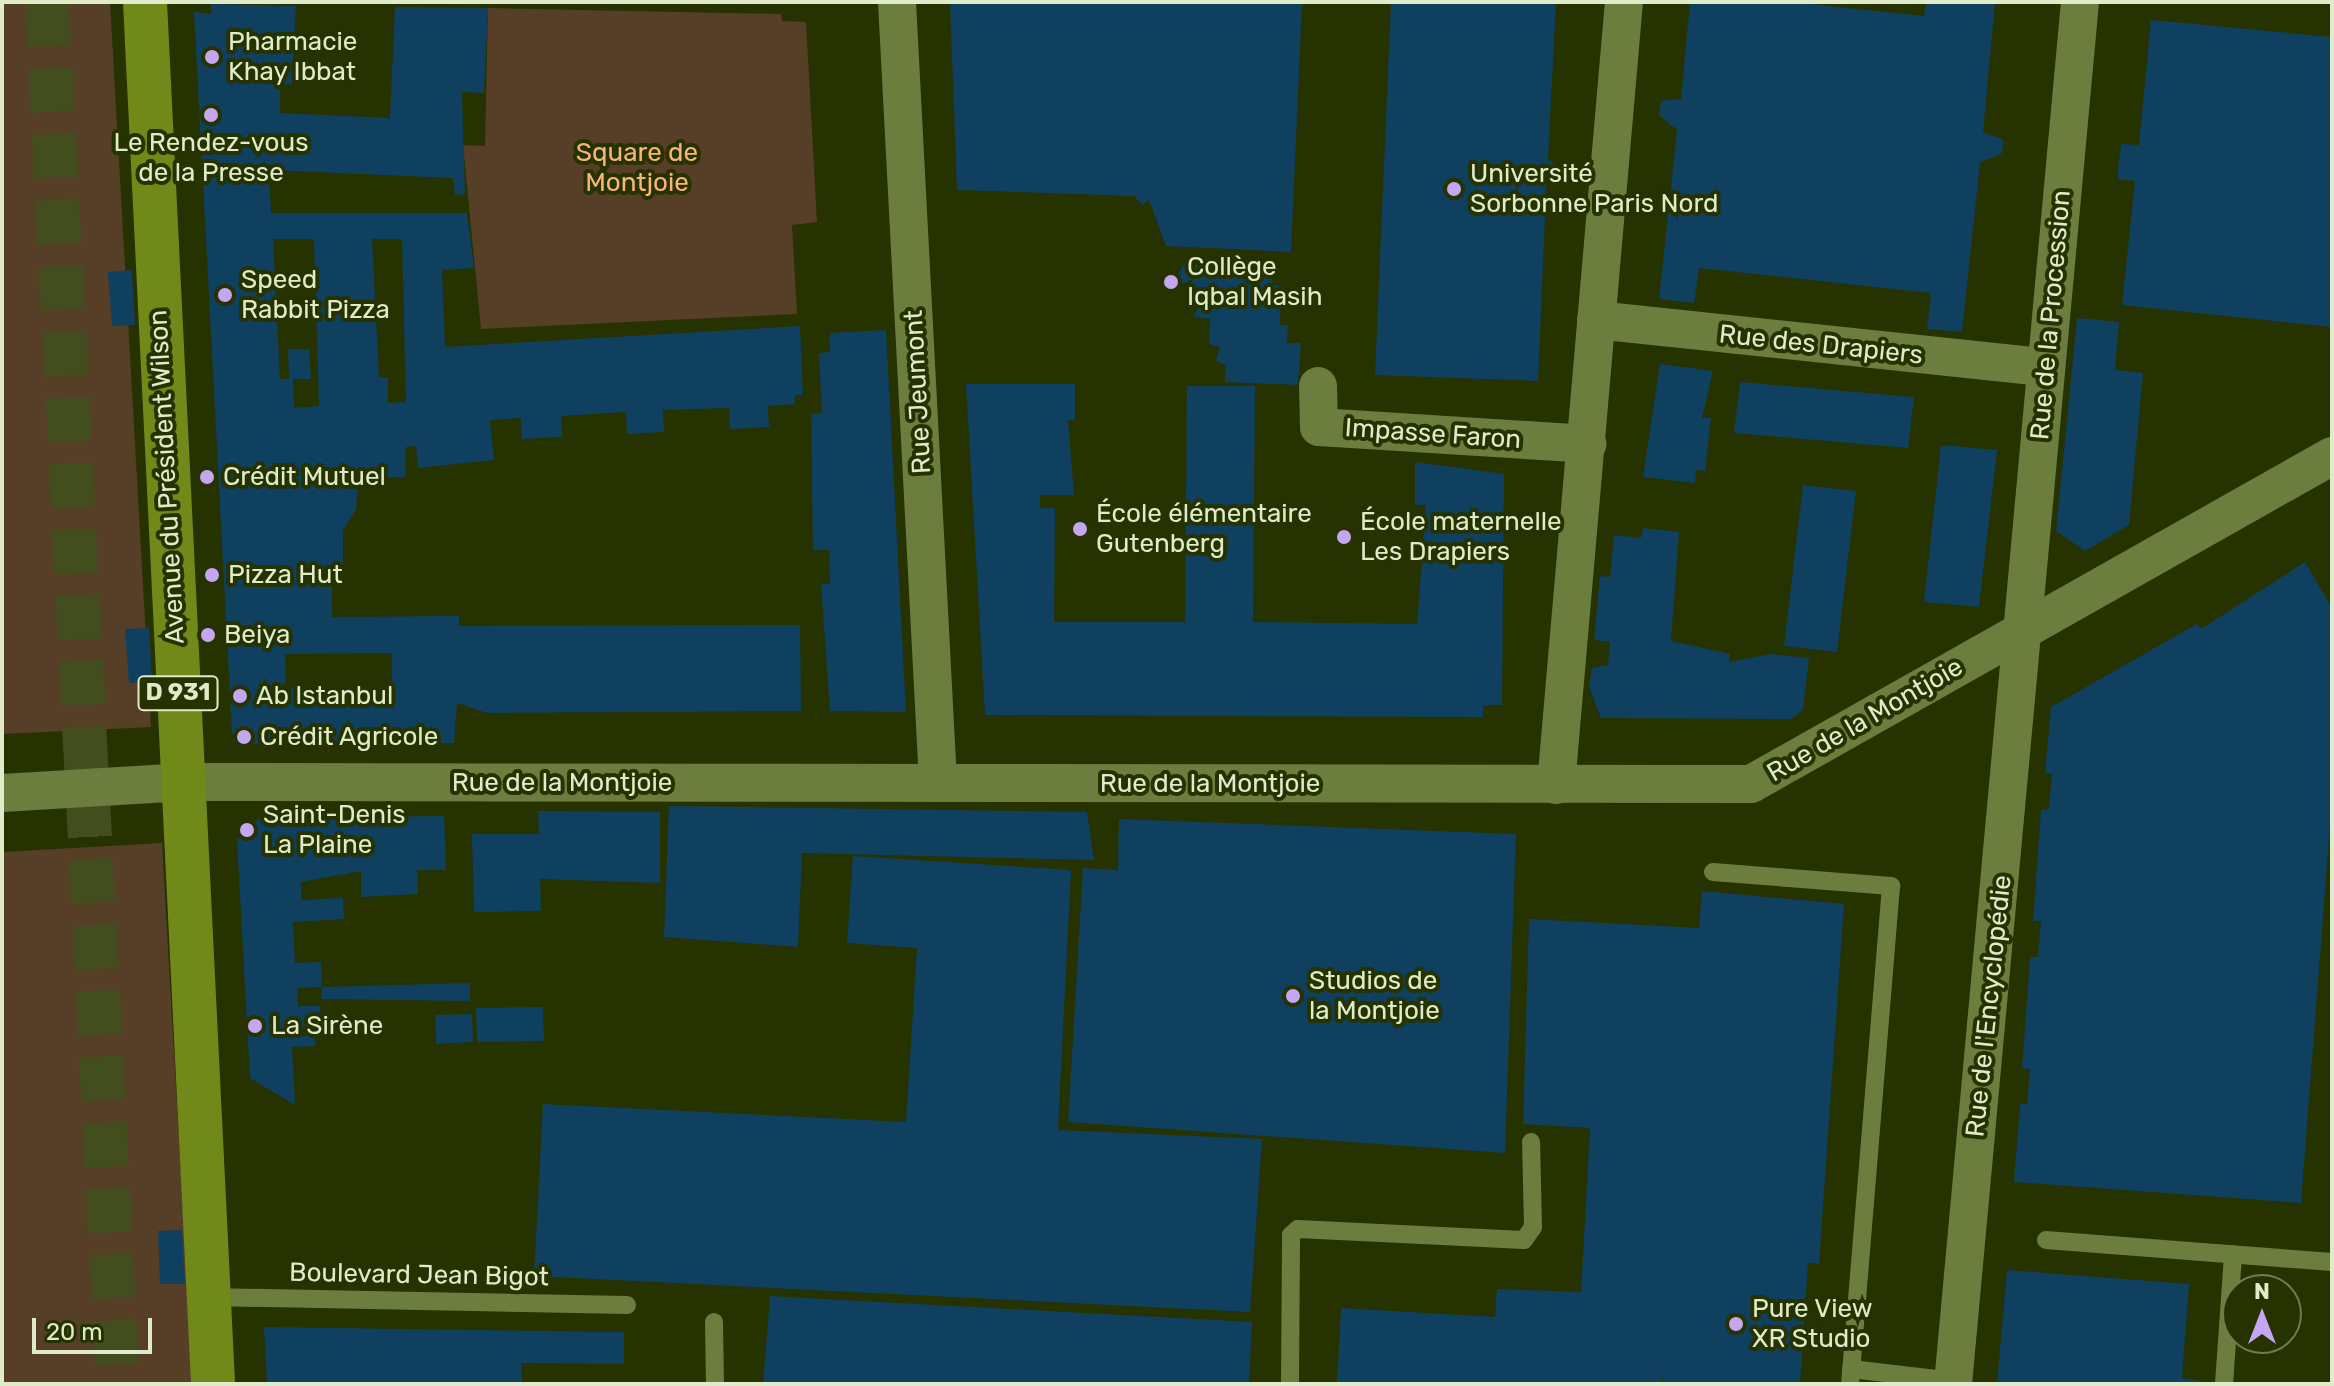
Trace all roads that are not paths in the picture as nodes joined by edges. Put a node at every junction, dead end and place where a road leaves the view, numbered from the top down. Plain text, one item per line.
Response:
1 (145, 2) edge
2 (897, 2) edge
3 (1624, 2) edge
4 (2080, 2) edge
5 (1596, 334) junction
6 (2045, 367) junction
7 (1318, 386) dead end
8 (1587, 444) junction
9 (2332, 456) edge
10 (2028, 628) junction
11 (186, 782) junction
12 (938, 783) junction
13 (1556, 785) junction
14 (2, 793) edge
15 (1713, 872) dead end
16 (1531, 1142) dead end
17 (2046, 1240) dead end
18 (2233, 1254) junction
19 (2332, 1262) edge
20 (210, 1297) junction
21 (627, 1305) dead end
22 (714, 1322) dead end
23 (1851, 1377) edge
24 (1953, 1383) edge
25 (213, 1384) edge
26 (715, 1384) edge
27 (1290, 1384) edge
28 (2224, 1384) edge

1 - 11 main road, Avenue du Président Wilson / D 931
2 - 12 street, Rue Jeumont
3 - 5 street
4 - 6 street, Rue de la Procession
5 - 6 street, Rue des Drapiers
5 - 8 street
6 - 10 street, Rue de la Procession
7 - 8 street, Impasse Faron
8 - 13 street
9 - 10 street, Rue de la Montjoie
10 - 13 street, Rue de la Montjoie
10 - 24 street, Rue de l'Encyclopédie
11 - 12 street, Rue de la Montjoie
11 - 14 street, Rue de la Montjoie
11 - 20 main road, Avenue du Président Wilson / D 931
12 - 13 street, Rue de la Montjoie
15 - 23 lane
16 - 27 lane
17 - 18 lane
18 - 19 lane
18 - 28 lane
20 - 21 lane, Boulevard Jean Bigot
20 - 25 main road, Avenue du Président Wilson / D 931
22 - 26 lane
23 - 24 lane

